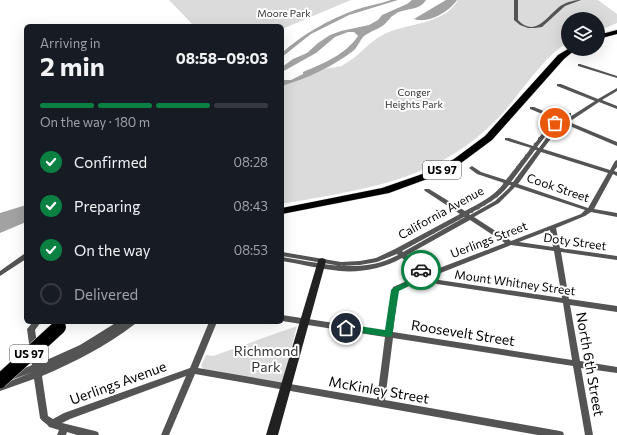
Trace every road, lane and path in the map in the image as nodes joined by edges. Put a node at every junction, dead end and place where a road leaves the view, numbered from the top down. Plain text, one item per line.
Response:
1 (516, 0) edge
2 (579, 0) edge
3 (617, 27) edge
4 (605, 31) edge
5 (617, 32) edge
6 (605, 35) edge
7 (562, 56) edge
8 (579, 65) dead end
9 (617, 77) edge
10 (617, 84) edge
11 (558, 85) dead end
12 (617, 89) edge
13 (596, 100) junction
14 (532, 108) dead end
15 (617, 108) edge
16 (562, 121) junction
17 (507, 139) dead end
18 (617, 144) edge
19 (534, 148) junction
20 (540, 150) junction
21 (617, 162) edge
22 (472, 168) dead end
23 (610, 172) junction
24 (617, 174) edge
25 (511, 183) junction
26 (427, 190) dead end
27 (590, 210) junction
28 (284, 211) edge
29 (617, 215) edge
30 (468, 216) junction
31 (553, 227) junction
32 (510, 243) junction
33 (557, 250) junction
34 (399, 253) junction
35 (284, 254) edge
36 (24, 257) edge
37 (617, 258) edge
38 (284, 259) edge
39 (321, 263) junction
40 (0, 274) edge
41 (428, 275) junction
42 (566, 301) junction
43 (617, 309) edge
44 (284, 318) edge
45 (304, 321) junction
46 (35, 324) edge
47 (119, 324) edge
48 (129, 324) edge
49 (212, 324) edge
50 (61, 325) edge
51 (389, 334) junction
52 (577, 364) junction
53 (193, 370) junction
54 (617, 370) edge
55 (36, 371) junction
56 (0, 380) edge
57 (286, 386) junction
58 (0, 388) edge
59 (381, 403) junction
60 (52, 424) junction
61 (63, 431) edge
62 (95, 435) edge
63 (165, 435) edge
64 (272, 435) edge
65 (560, 435) edge
66 (589, 435) edge

1 - 2 street
3 - 4 highway
5 - 6 highway
7 - 28 highway, US 97
8 - 9 street
10 - 13 street, California Avenue
11 - 13 street
12 - 13 street, California Avenue
13 - 15 street
13 - 16 street, California Avenue
14 - 16 street
16 - 18 street
16 - 19 street, California Avenue
16 - 20 street, California Avenue
17 - 19 street
19 - 20 street
19 - 25 street, California Avenue
20 - 23 street
20 - 25 street, California Avenue
21 - 23 street
22 - 25 street, Cook Street
23 - 24 street
23 - 27 street
25 - 27 street, Cook Street
25 - 30 street, California Avenue
26 - 30 street, Doty Street
27 - 29 street, Cook Street
27 - 31 street, Uerlings Street
30 - 32 street, Doty Street
30 - 34 street, California Avenue
31 - 32 street, Uerlings Street
31 - 33 street, North 6th Street
32 - 33 street, Doty Street
32 - 41 street, Uerlings Street
33 - 37 street, Doty Street
33 - 42 street, North 6th Street
34 - 39 street, California Avenue
34 - 41 street, Mount Whitney Street
35 - 39 street, California Avenue
36 - 40 street
38 - 39 street, California Avenue
39 - 45 street
41 - 42 street, Mount Whitney Street
41 - 51 street, Uerlings Street
42 - 43 street, Mount Whitney Street
42 - 52 street, North 6th Street
44 - 45 street, Roosevelt Street
45 - 51 street, Roosevelt Street
45 - 57 street
46 - 55 street
47 - 55 street
48 - 55 street
49 - 53 street
50 - 56 highway, US 97, bridge
51 - 52 street, Roosevelt Street
51 - 59 street
52 - 54 street, Roosevelt Street
52 - 66 street, North 6th Street
53 - 57 street, McKinley Street
53 - 60 street, Uerlings Avenue
53 - 63 street
55 - 56 street
55 - 58 street
55 - 60 street
57 - 59 street, McKinley Street
57 - 64 street
59 - 65 street, McKinley Street
60 - 61 street
61 - 62 street

